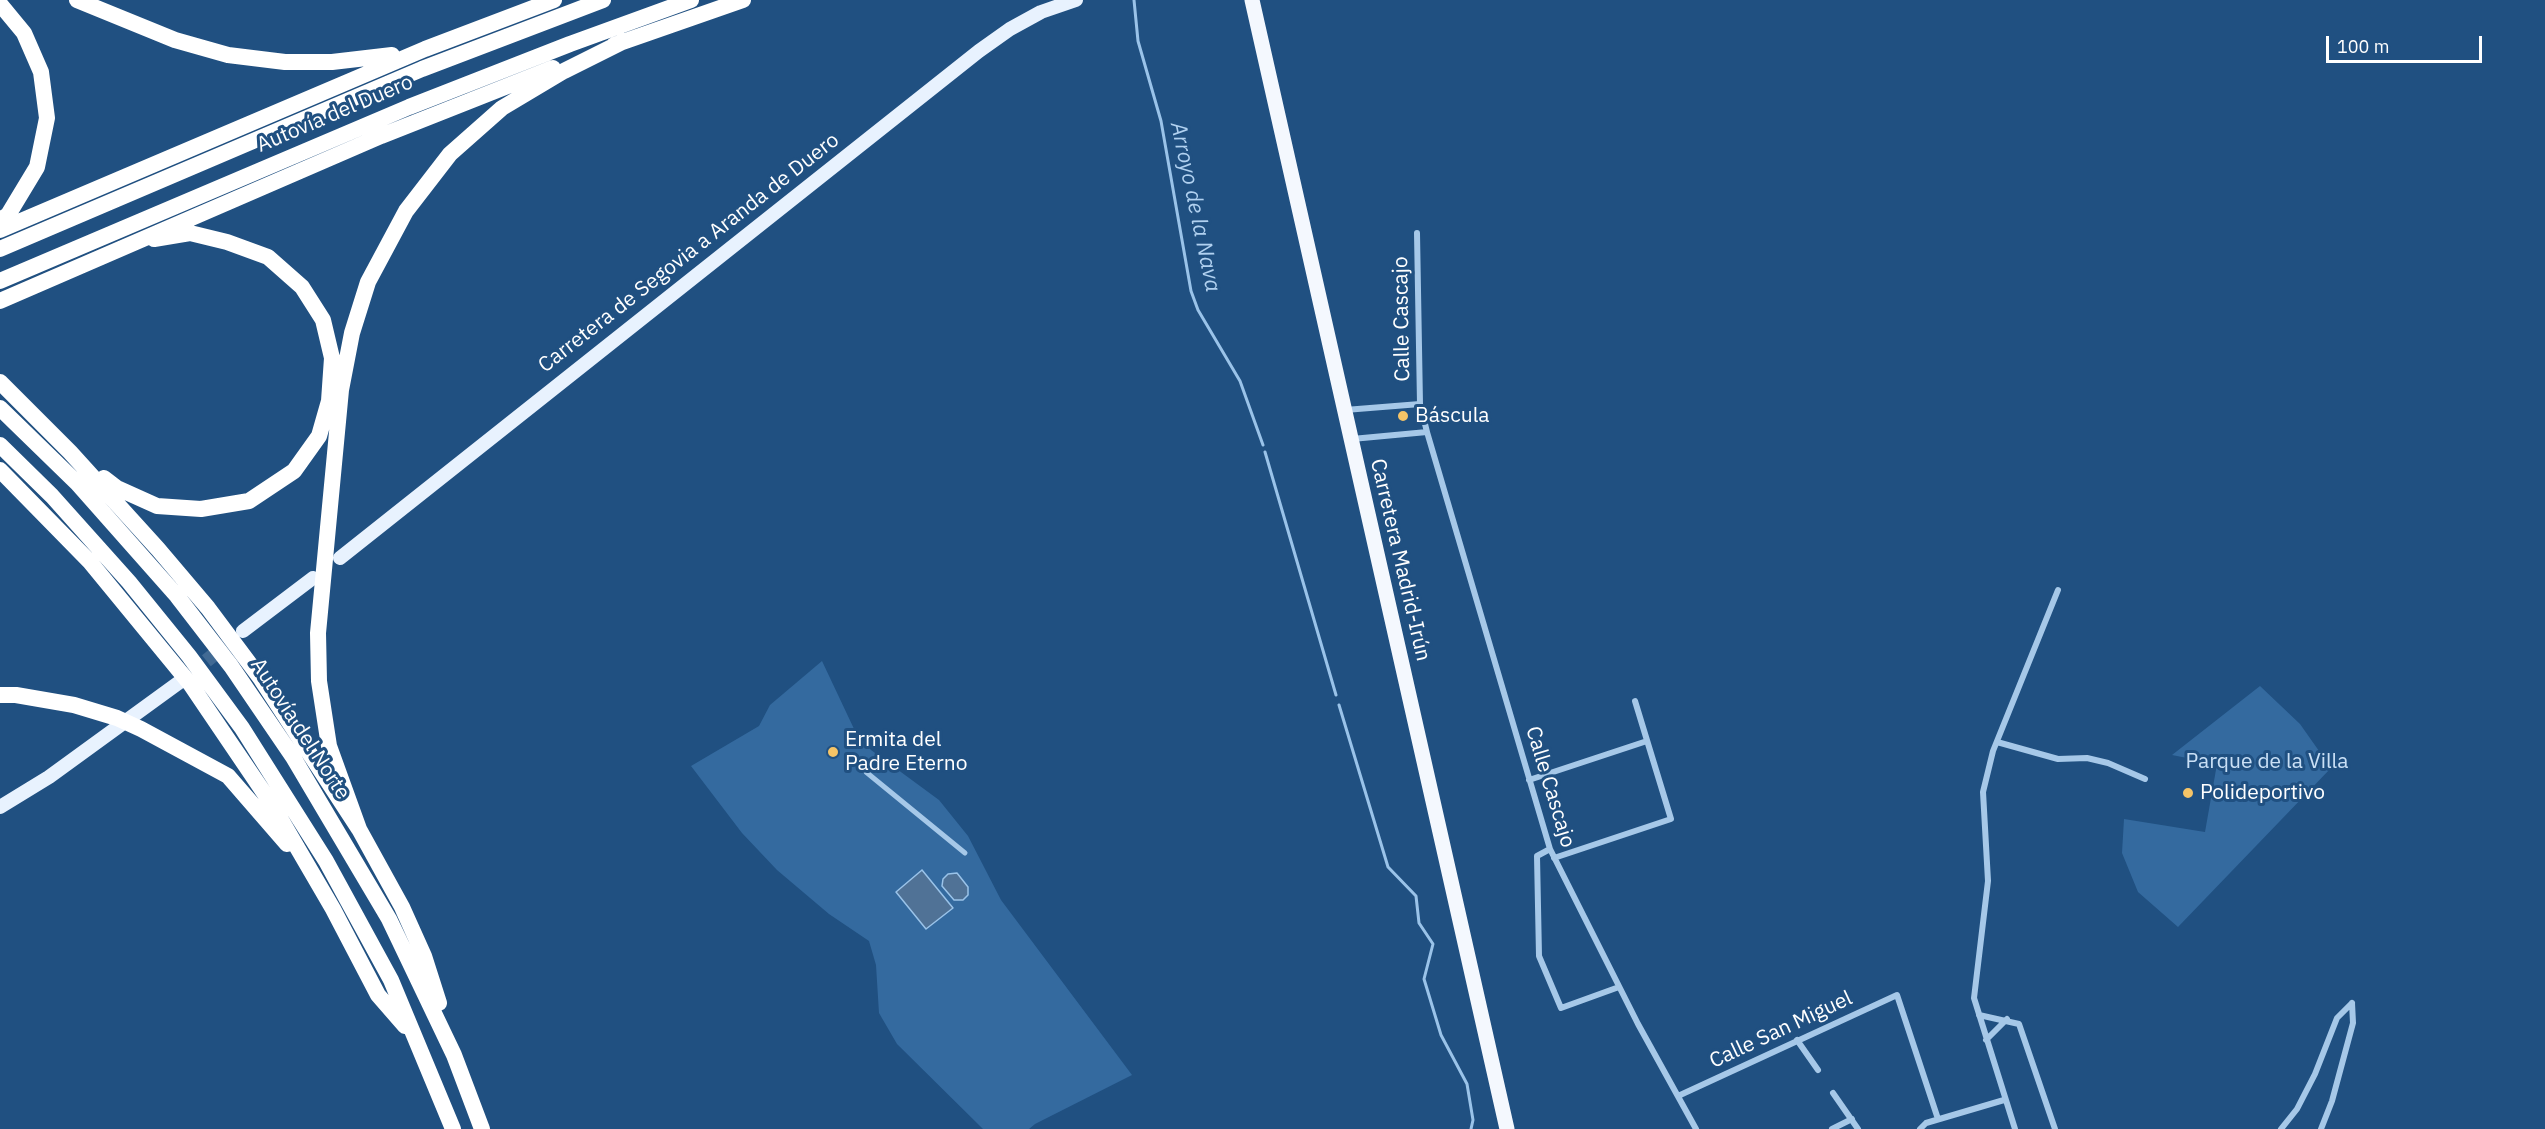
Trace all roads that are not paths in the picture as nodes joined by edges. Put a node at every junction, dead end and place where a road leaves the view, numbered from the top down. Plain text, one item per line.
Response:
1 (77, 0) edge
2 (554, 0) edge
3 (603, 0) edge
4 (691, 0) edge
5 (743, 0) edge
6 (1076, 0) edge
7 (1251, 0) edge
8 (0, 4) edge
9 (624, 41) junction
10 (425, 49) junction
11 (0, 220) edge
12 (0, 230) edge
13 (1417, 233) dead end
14 (0, 249) edge
15 (94, 260) junction
16 (0, 281) edge
17 (0, 301) edge
18 (0, 382) edge
19 (1420, 404) junction
20 (0, 408) edge
21 (1345, 410) junction
22 (1427, 432) junction
23 (1352, 439) junction
24 (0, 445) edge
25 (70, 452) junction
26 (0, 470) edge
27 (340, 558) dead end
28 (313, 578) dead end
29 (2058, 590) dead end
30 (243, 632) dead end
31 (181, 681) tunnel mouth
32 (0, 695) edge
33 (1635, 701) dead end
34 (1647, 741) junction
35 (1997, 742) junction
36 (866, 772) dead end
37 (2145, 779) dead end
38 (1529, 780) junction
39 (0, 807) edge
40 (359, 829) junction
41 (1550, 849) junction
42 (965, 853) dead end
43 (1554, 858) junction
44 (333, 909) junction
45 (1619, 987) junction
46 (1979, 1015) junction
47 (2007, 1020) junction
48 (416, 1038) junction
49 (1797, 1040) junction
50 (1986, 1040) junction
51 (454, 1055) junction
52 (1818, 1070) dead end
53 (1833, 1093) dead end
54 (1678, 1096) junction
55 (2004, 1100) junction
56 (1852, 1119) junction
57 (1938, 1119) junction
58 (453, 1129) edge
59 (482, 1129) edge
60 (1507, 1129) edge
61 (1696, 1129) edge
62 (1832, 1129) edge
63 (1858, 1129) edge
64 (1920, 1129) edge
65 (2015, 1129) edge
66 (2055, 1129) edge
67 (2281, 1129) edge
68 (2321, 1129) edge

1 - 10 highway
2 - 10 highway
3 - 14 highway, Autovía del Duero
4 - 16 highway, Autovía del Duero
5 - 9 highway
6 - 27 main road, Carretera de Segovia a Aranda de Duero
7 - 21 highway, Carretera Madrid-Irún
8 - 11 highway
9 - 15 highway
9 - 40 highway
10 - 12 highway
13 - 19 street, Calle Cascajo
15 - 17 highway
15 - 25 highway
18 - 25 highway
19 - 21 street, Calle Cascajo
19 - 22 street, Calle Cascajo
20 - 51 highway, Autovía del Norte
21 - 23 highway, Carretera Madrid-Irún
22 - 23 street
22 - 38 street, Calle Cascajo
23 - 60 highway, Carretera Madrid-Irún
24 - 48 highway
25 - 40 highway
26 - 44 highway
28 - 30 main road
29 - 35 street
31 - 39 main road
32 - 44 highway
33 - 34 street
34 - 38 street
34 - 43 street
35 - 37 street
35 - 46 street
36 - 42 street
38 - 41 street, Calle Cascajo
40 - 51 highway
41 - 43 street, Calle Cascajo
41 - 45 street
43 - 45 street, Calle Cascajo
44 - 48 highway
45 - 54 street, Calle Cascajo
46 - 47 street
46 - 50 street
47 - 50 street
47 - 66 street
48 - 58 highway
49 - 52 street
49 - 54 street, Calle San Miguel
49 - 57 street, Calle San Miguel
50 - 55 street
51 - 59 highway, Autovía del Norte
53 - 56 street
54 - 61 street, Calle Cascajo
55 - 57 street
55 - 65 street
56 - 62 street
56 - 63 street
57 - 64 street
67 - 68 street

